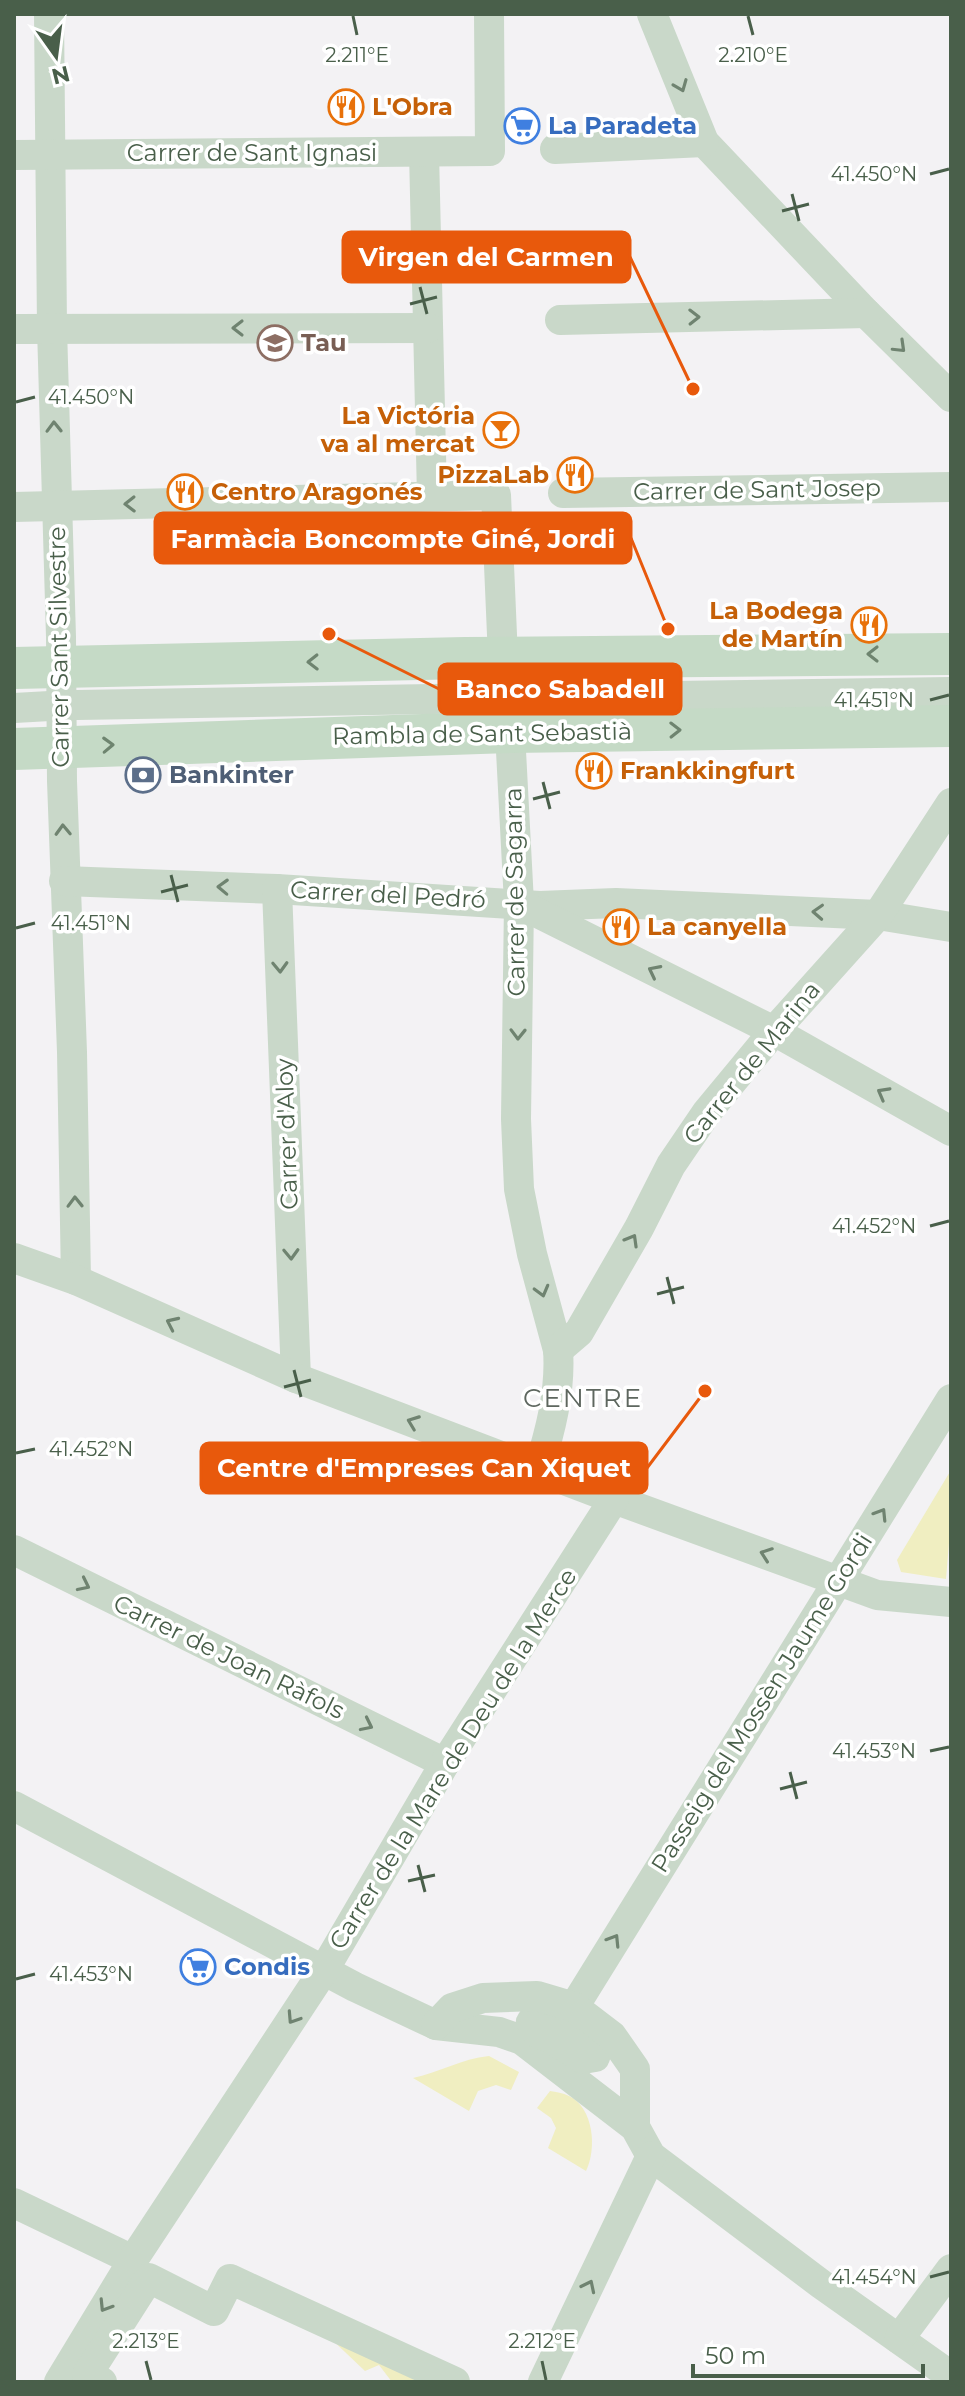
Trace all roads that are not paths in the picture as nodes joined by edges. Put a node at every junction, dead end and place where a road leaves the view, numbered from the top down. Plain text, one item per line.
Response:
1 (49, 14) edge
2 (489, 14) edge
3 (652, 14) edge
4 (704, 142) junction
5 (555, 149) dead end
6 (424, 152) junction
7 (52, 154) junction
8 (14, 155) edge
9 (866, 313) junction
10 (560, 320) dead end
11 (52, 328) junction
12 (428, 328) junction
13 (14, 329) edge
14 (951, 397) edge
15 (951, 487) edge
16 (563, 493) dead end
17 (432, 496) junction
18 (56, 505) junction
19 (14, 507) edge
20 (503, 658) junction
21 (62, 667) junction
22 (950, 667) edge
23 (14, 668) edge
24 (14, 708) edge
25 (510, 709) junction
26 (951, 726) edge
27 (62, 747) junction
28 (14, 749) edge
29 (951, 803) edge
30 (64, 881) junction
31 (277, 889) junction
32 (519, 903) junction
33 (878, 915) junction
34 (951, 927) edge
35 (774, 1031) junction
36 (951, 1131) edge
37 (14, 1258) edge
38 (76, 1280) junction
39 (558, 1350) junction
40 (296, 1378) junction
41 (951, 1399) edge
42 (538, 1471) junction
43 (614, 1499) junction
44 (14, 1550) edge
45 (840, 1580) junction
46 (951, 1602) edge
47 (445, 1763) junction
48 (14, 1806) edge
49 (324, 1970) junction
50 (537, 1996) junction
51 (574, 2007) junction
52 (436, 2025) junction
53 (532, 2046) junction
54 (603, 2046) junction
55 (635, 2127) junction
56 (651, 2156) junction
57 (14, 2203) edge
58 (133, 2260) junction
59 (951, 2269) edge
60 (899, 2339) junction
61 (951, 2376) edge
62 (67, 2379) edge
63 (102, 2382) edge
64 (455, 2382) edge
65 (543, 2382) edge

1 - 7 street, Carrer Sant Silvestre
2 - 6 street, Carrer de Sant Ignasi
3 -> 4 street
4 - 5 street
4 - 9 street
6 - 7 street, Carrer de Sant Ignasi
6 - 12 street
7 - 8 street, Carrer de Sant Ignasi
7 - 11 street, Carrer Sant Silvestre
10 -> 9 street
9 -> 14 street
12 -> 11 street
11 - 13 street
18 -> 11 street, Carrer Sant Silvestre
12 - 17 street
15 - 16 street, Carrer de Sant Josep
17 -> 18 street
17 - 20 street, Carrer de Sagarra
18 - 19 street
18 - 21 street, Carrer Sant Silvestre
20 -> 21 street
22 -> 20 street
20 - 25 street, Carrer de Sagarra
21 - 23 street
21 - 27 street, Carrer Sant Silvestre
22 - 25 street, Rambla de Sant Sebastià
22 - 26 street, Rambla de Sant Sebastià
24 - 25 street, Rambla de Sant Sebastià
25 -> 26 street, Rambla de Sant Sebastià
27 -> 25 street, Rambla de Sant Sebastià
25 - 32 street, Carrer de Sagarra
27 - 28 street, Rambla de Sant Sebastià
30 -> 27 street, Carrer Sant Silvestre
29 - 33 street, Carrer de Marina
31 -> 30 street, Carrer del Pedró
38 -> 30 street, Carrer Sant Silvestre
31 - 32 street, Carrer del Pedró
31 -> 40 street, Carrer d'Aloy
33 -> 32 street, Carrer del Pedró
35 -> 32 street
32 -> 39 street, Carrer de Sagarra
33 - 34 street, Carrer del Pedró
33 - 35 street, Carrer de Marina
36 -> 35 street
39 -> 35 street, Carrer de Marina
37 - 38 street
40 -> 38 street
39 - 42 street
42 -> 40 street
45 -> 41 street, Passeig del Mossèn Jaume Gordi
42 - 43 street
45 -> 43 street
43 - 47 street, Carrer de la Mare de Deu de la Merce
44 -> 47 street, Carrer de Joan Ràfols
45 - 46 street
51 -> 45 street, Passeig del Mossèn Jaume Gordi
47 - 49 street, Carrer de la Mare de Deu de la Merce
48 - 49 street
49 - 52 street
49 -> 58 street, Carrer de la Mare de Deu de la Merce
50 - 51 street
50 - 52 street
50 - 53 street
51 - 54 street
52 - 53 street
53 - 54 street
53 - 55 street
54 - 55 street
55 - 56 street
56 - 60 street
65 -> 56 street
57 - 58 street
58 -> 62 street, Carrer de la Mare de Deu de la Merce
59 - 60 street
60 - 61 street
63 - 64 street

